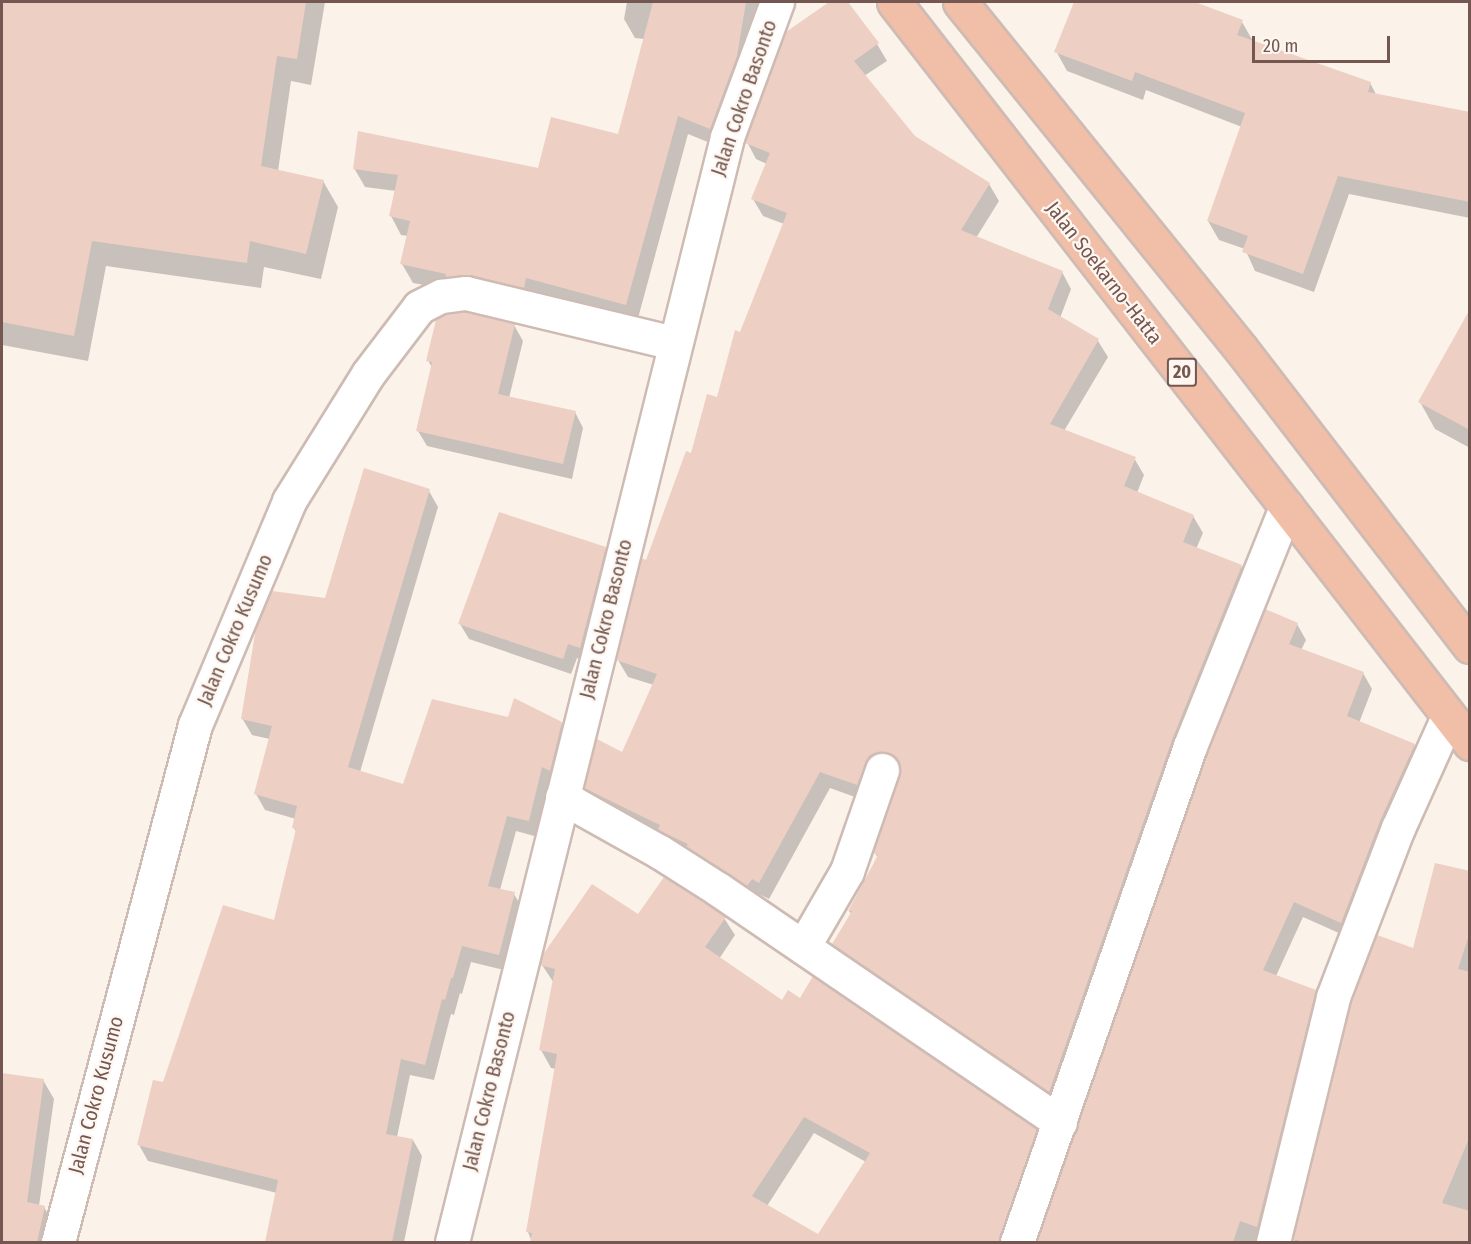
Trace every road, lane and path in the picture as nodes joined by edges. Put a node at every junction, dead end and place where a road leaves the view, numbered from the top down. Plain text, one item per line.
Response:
1 (777, 2) edge
2 (894, 2) edge
3 (960, 2) edge
4 (675, 342) junction
5 (1286, 507) junction
6 (1470, 646) edge
7 (1449, 717) junction
8 (1470, 743) edge
9 (882, 770) dead end
10 (562, 797) junction
11 (803, 947) junction
12 (1060, 1122) junction
13 (58, 1242) edge
14 (452, 1242) edge
15 (1017, 1242) edge
16 (1273, 1242) edge

1 - 4 street, Jalan Cokro Basonto
2 - 5 highway, Jalan Soekarno-Hatta / 20
3 - 6 highway
4 - 10 street, Jalan Cokro Basonto
4 - 13 street, Jalan Cokro Kusumo
5 - 7 highway, Jalan Soekarno-Hatta / 20
5 - 12 street
7 - 8 highway, Jalan Soekarno-Hatta / 20
7 - 16 street
9 - 11 street
10 - 11 street
10 - 14 street, Jalan Cokro Basonto
11 - 12 street
12 - 15 street

